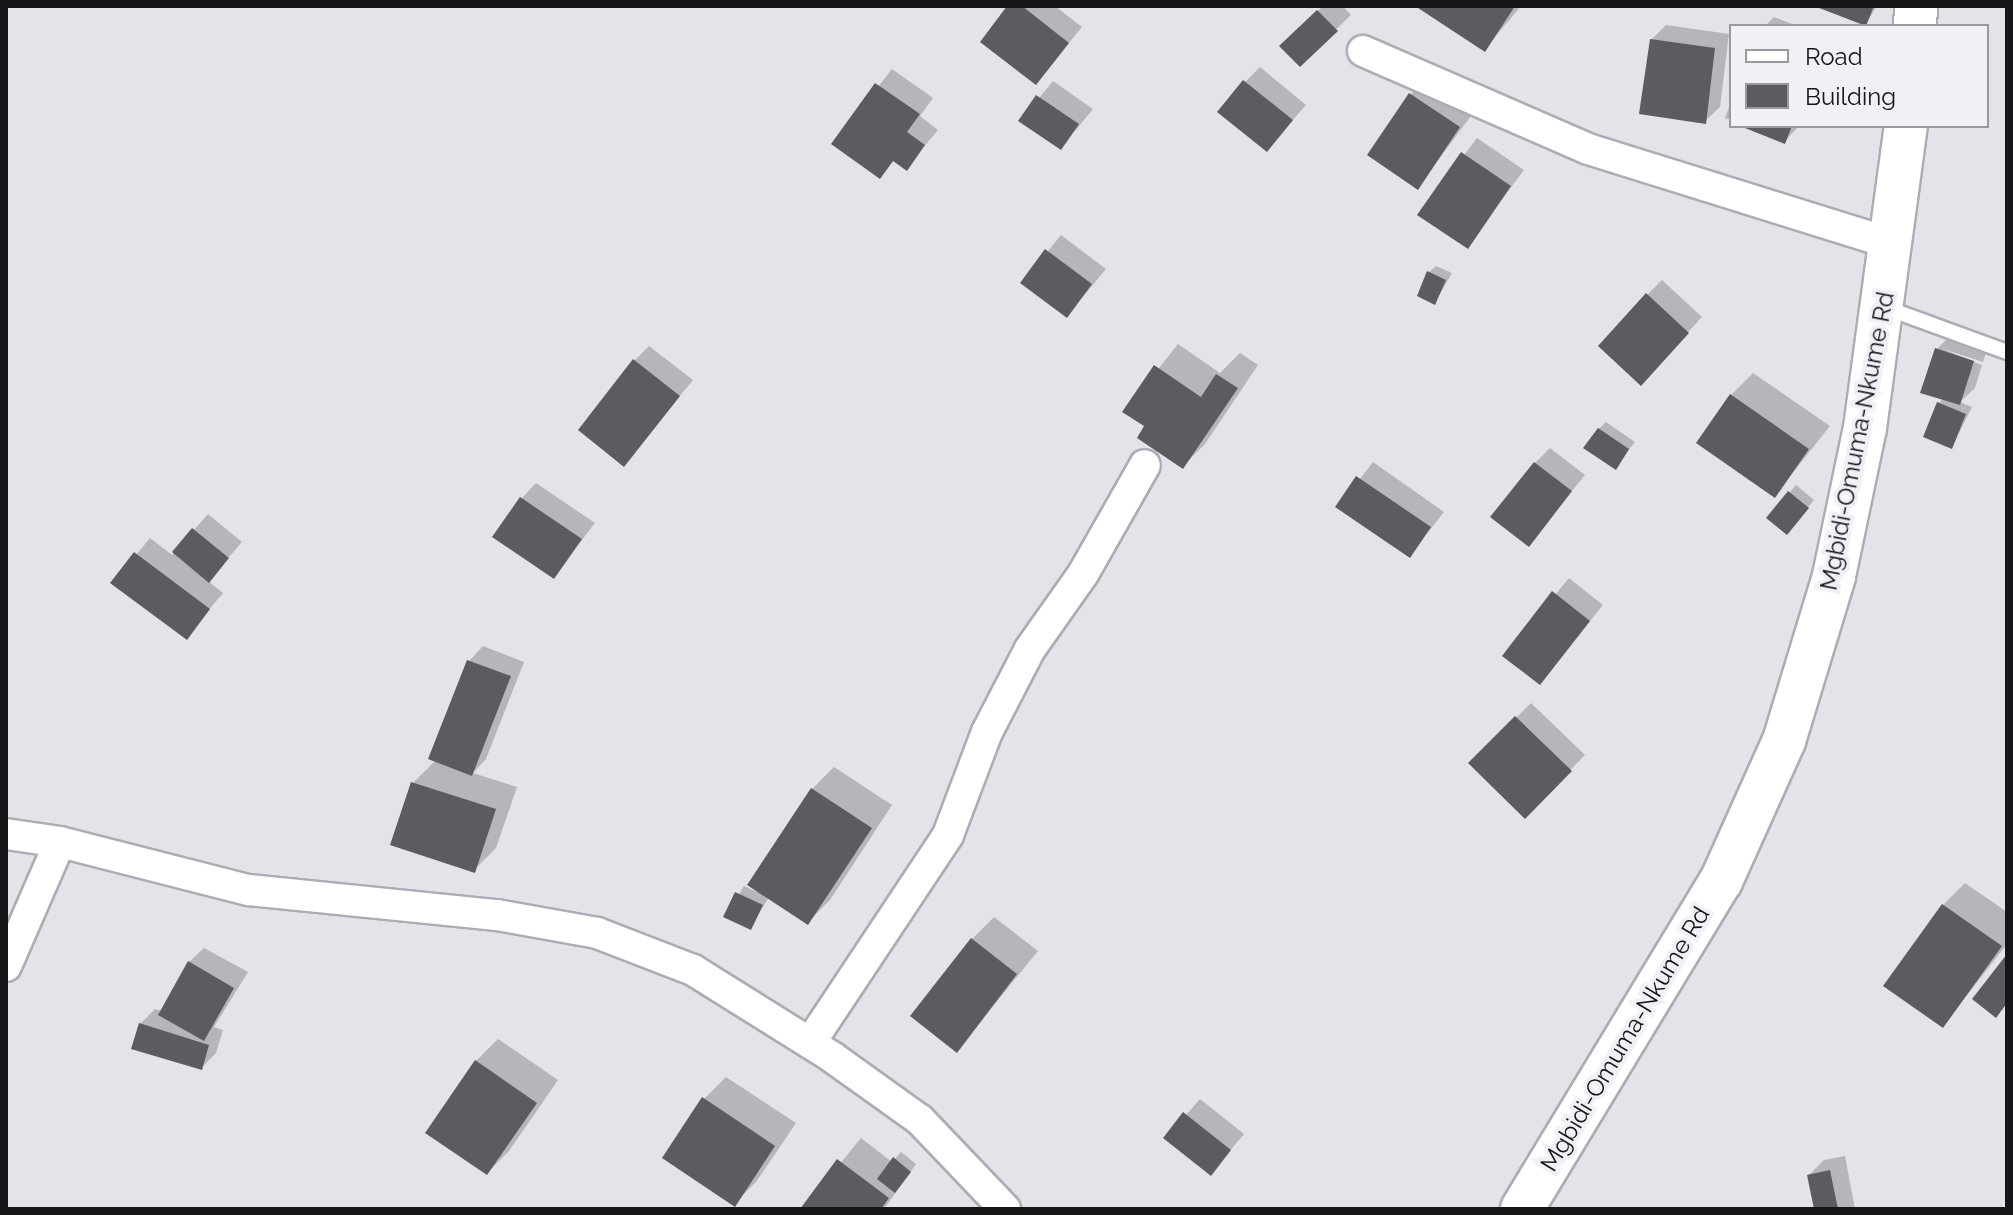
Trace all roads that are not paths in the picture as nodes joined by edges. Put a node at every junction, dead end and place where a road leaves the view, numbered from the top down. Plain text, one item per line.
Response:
1 (1363, 51) dead end
2 (1906, 128) edge
3 (1893, 244) junction
4 (1884, 307) junction
5 (2007, 352) edge
6 (1145, 465) dead end
7 (6, 834) edge
8 (60, 842) junction
9 (6, 966) edge
10 (810, 1043) junction
11 (1005, 1209) edge
12 (1522, 1209) edge

1 - 3 street
2 - 3 street, Mgbidi-Omuma-Nkume Rd
3 - 4 street, Mgbidi-Omuma-Nkume Rd
4 - 5 lane
4 - 12 street, Mgbidi-Omuma-Nkume Rd
6 - 10 street
7 - 8 street
8 - 9 street
8 - 10 street
10 - 11 street

